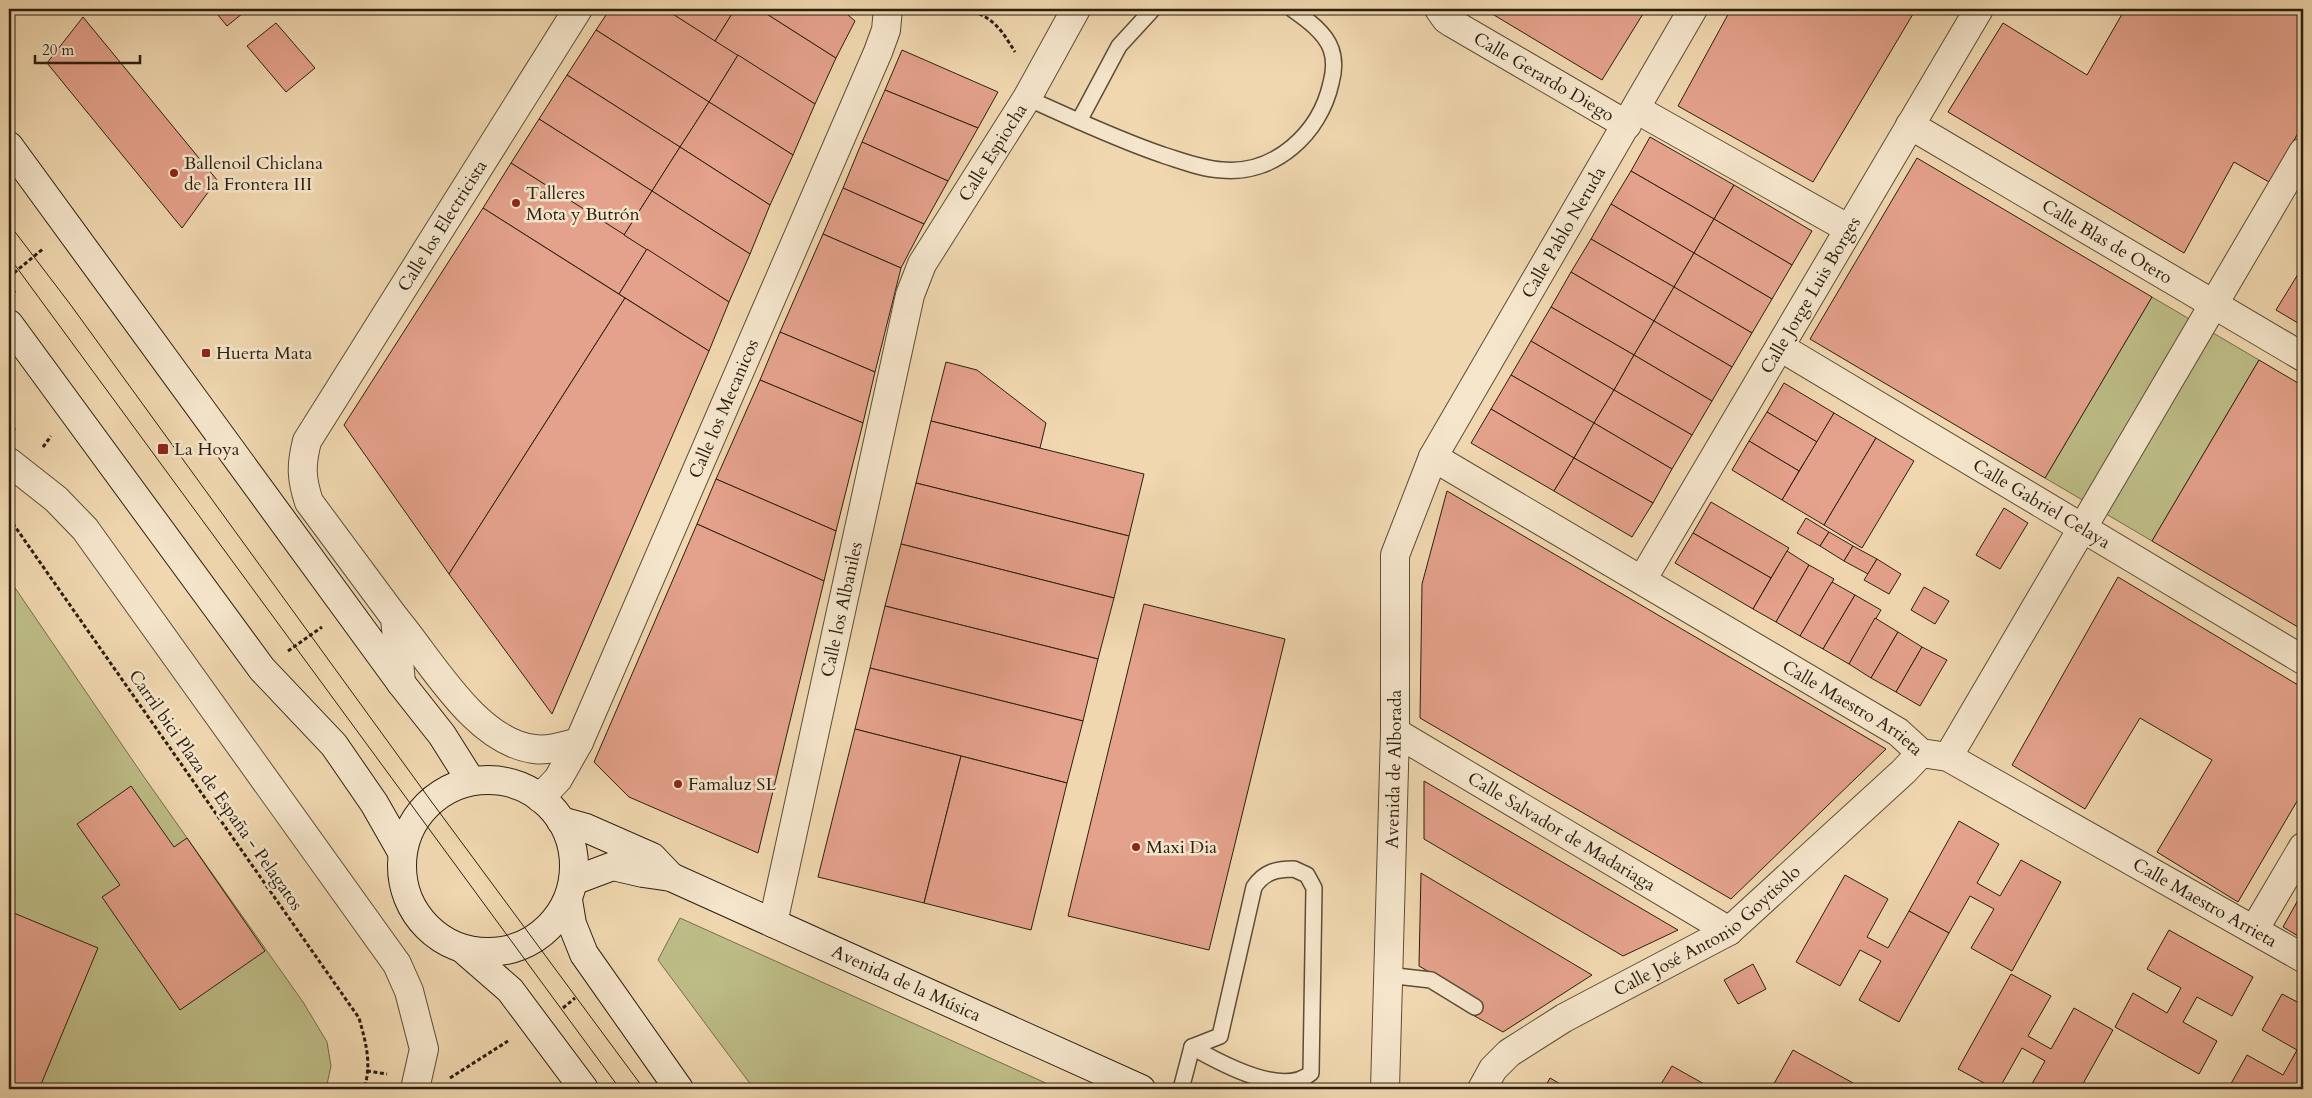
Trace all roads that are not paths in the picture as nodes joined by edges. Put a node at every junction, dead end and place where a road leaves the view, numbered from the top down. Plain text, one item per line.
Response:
1 (578, 9) edge
2 (888, 9) edge
3 (1076, 9) edge
4 (1153, 9) edge
5 (1292, 9) edge
6 (1439, 9) edge
7 (1693, 9) edge
8 (1979, 9) edge
9 (1027, 98) junction
10 (1631, 117) junction
11 (1079, 121) junction
12 (1910, 125) junction
13 (9, 146) edge
14 (2303, 152) edge
15 (1849, 229) junction
16 (910, 296) joint
17 (2215, 304) junction
18 (9, 324) edge
19 (1780, 347) junction
20 (2303, 356) edge
21 (1433, 457) junction
22 (9, 462) edge
23 (2084, 528) junction
24 (1642, 580) junction
25 (395, 618) junction
26 (2303, 660) edge
27 (401, 683) junction
28 (1395, 732) junction
29 (579, 742) junction
30 (1921, 753) junction
31 (1948, 757) junction
32 (471, 781) junction
33 (540, 798) junction
34 (561, 821) junction
35 (2303, 847) edge
36 (402, 852) junction
37 (671, 876) junction
38 (571, 890) junction
39 (773, 923) junction
40 (2254, 930) junction
41 (1729, 931) junction
42 (464, 950) junction
43 (2303, 958) edge
44 (1387, 975) junction
45 (1475, 1007) dead end
46 (1192, 1047) junction
47 (417, 1085) edge
48 (584, 1089) edge
49 (679, 1089) edge
50 (1141, 1089) edge
51 (1181, 1089) edge
52 (1385, 1089) edge
53 (1482, 1089) edge

1 - 25 street, Calle los Electricista
2 - 29 street, Calle los Mecanicos
3 - 9 street, Calle Espiocha
4 - 11 lane
5 - 11 lane
6 - 10 street, Calle Gerardo Diego
7 - 10 street, Calle Pablo Neruda
8 - 12 street, Calle Jorge Luis Borges
9 - 11 lane
9 - 16 street, Calle Espiocha
10 - 15 street, Calle Gerardo Diego
10 - 21 street, Calle Pablo Neruda
12 - 15 street, Calle Jorge Luis Borges
12 - 17 street, Calle Blas de Otero
13 - 27 street
14 - 17 street
15 - 19 street, Calle Jorge Luis Borges
16 - 39 street, Calle los Albaniles
17 - 20 street, Calle Blas de Otero
17 - 23 street
18 - 36 street
19 - 23 street, Calle Gabriel Celaya
19 - 24 street, Calle Jorge Luis Borges
21 - 24 street, Calle Maestro Arrieta
21 - 28 street, Avenida de Alborada
22 - 47 street
23 - 26 street, Calle Gabriel Celaya
23 - 31 street
24 - 30 street, Calle Maestro Arrieta
25 - 27 street
25 - 29 street
27 - 32 street
28 - 41 street, Calle Salvador de Madariaga
28 - 44 street, Avenida de Alborada
29 - 33 street, Calle los Mecanicos
30 - 31 street, Calle Maestro Arrieta
30 - 41 street, Calle José Antonio Goytisolo
31 - 40 street, Calle Maestro Arrieta
32 - 33 street
32 - 36 street
33 - 34 street
34 - 37 street, Avenida de la Música
34 - 38 street
35 - 40 street
36 - 42 street
37 - 38 street, Avenida de la Música
37 - 39 street, Avenida de la Música
38 - 42 street
38 - 49 street
39 - 50 street, Avenida de la Música
40 - 43 street, Calle Maestro Arrieta
41 - 53 street, Calle José Antonio Goytisolo
42 - 48 street
44 - 45 lane
44 - 52 street, Avenida de Alborada
46 - 46 lane
46 - 51 lane

